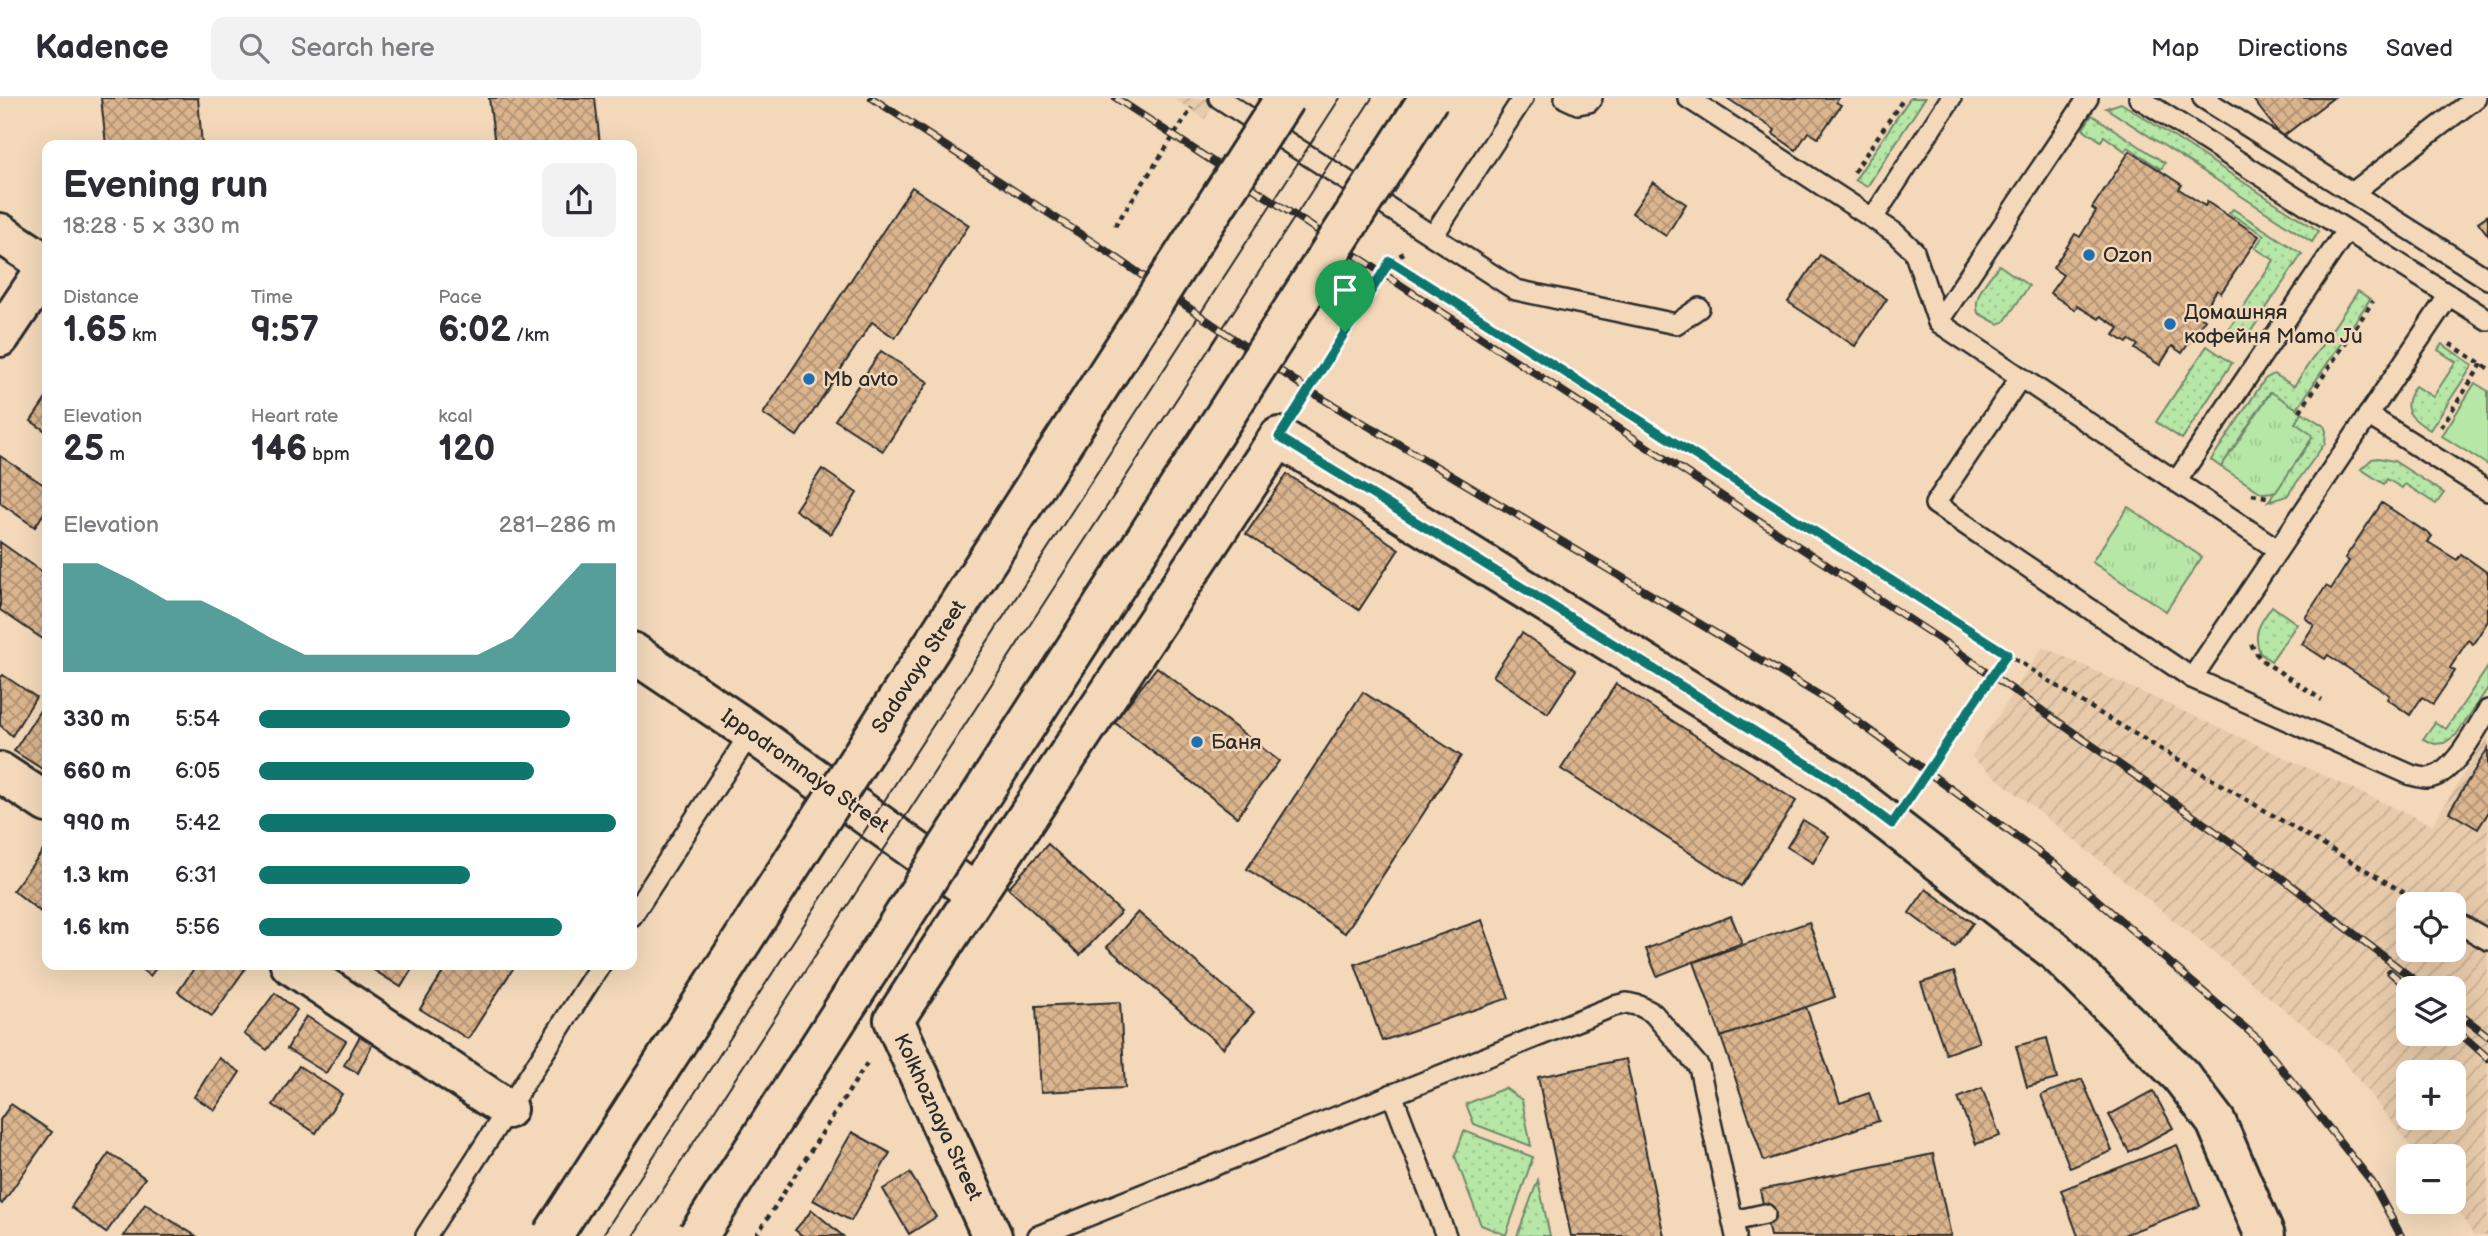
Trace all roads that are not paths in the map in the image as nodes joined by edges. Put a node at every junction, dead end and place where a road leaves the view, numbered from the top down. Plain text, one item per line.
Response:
1 (1219, 98) edge
2 (1286, 98) edge
3 (1429, 98) edge
4 (1523, 98) edge
5 (1565, 98) edge
6 (1592, 98) edge
7 (1688, 98) edge
8 (1951, 98) edge
9 (2088, 98) edge
10 (2139, 98) edge
11 (2203, 98) edge
12 (2476, 98) edge
13 (2352, 192) junction
14 (1872, 218) junction
15 (2346, 231) junction
16 (0, 233) edge
17 (1433, 236) junction
18 (42, 262) edge
19 (42, 273) edge
20 (2488, 279) edge
21 (2449, 295) junction
22 (1699, 308) dead end
23 (2488, 320) edge
24 (1938, 322) junction
25 (0, 337) edge
26 (2020, 378) junction
27 (2368, 415) junction
28 (2176, 482) junction
29 (2488, 491) edge
30 (2277, 549) junction
31 (637, 655) edge
32 (2192, 678) junction
33 (2488, 710) edge
34 (751, 732) junction
35 (0, 772) edge
36 (42, 800) edge
37 (976, 894) junction
38 (637, 908) edge
39 (2466, 928) edge
40 (2488, 940) edge
41 (299, 970) edge
42 (597, 970) edge
43 (1392, 1094) junction
44 (507, 1109) junction
45 (1765, 1214) dead end
46 (1734, 1228) edge
47 (426, 1236) edge
48 (552, 1236) edge
49 (698, 1236) edge
50 (992, 1236) edge
51 (1038, 1236) edge
52 (1446, 1236) edge
53 (2265, 1236) edge

1 - 17 lane
2 - 48 street, Sadovaya Street, bridge
3 - 49 street, bridge
4 - 17 lane
5 - 6 lane
7 - 14 lane
8 - 14 lane
9 - 24 lane
10 - 15 lane
11 - 13 lane
12 - 13 lane
13 - 20 lane
14 - 24 lane
15 - 21 lane
15 - 28 lane
16 - 18 street
17 - 22 lane
19 - 25 street
21 - 23 lane
21 - 27 lane
24 - 26 lane
26 - 28 lane
26 - 32 lane
27 - 29 lane
27 - 30 lane
28 - 30 lane
30 - 32 lane
31 - 34 street, Ippodromnaya Street
32 - 33 lane
34 - 37 street, Ippodromnaya Street
34 - 38 lane
35 - 36 street
37 - 50 street, Kolkhoznaya Street
37 - 53 street, Kolkhoznaya Street
39 - 40 lane
41 - 44 street
42 - 44 lane
43 - 46 lane
43 - 51 lane
43 - 52 lane
44 - 47 lane
45 - 46 lane

